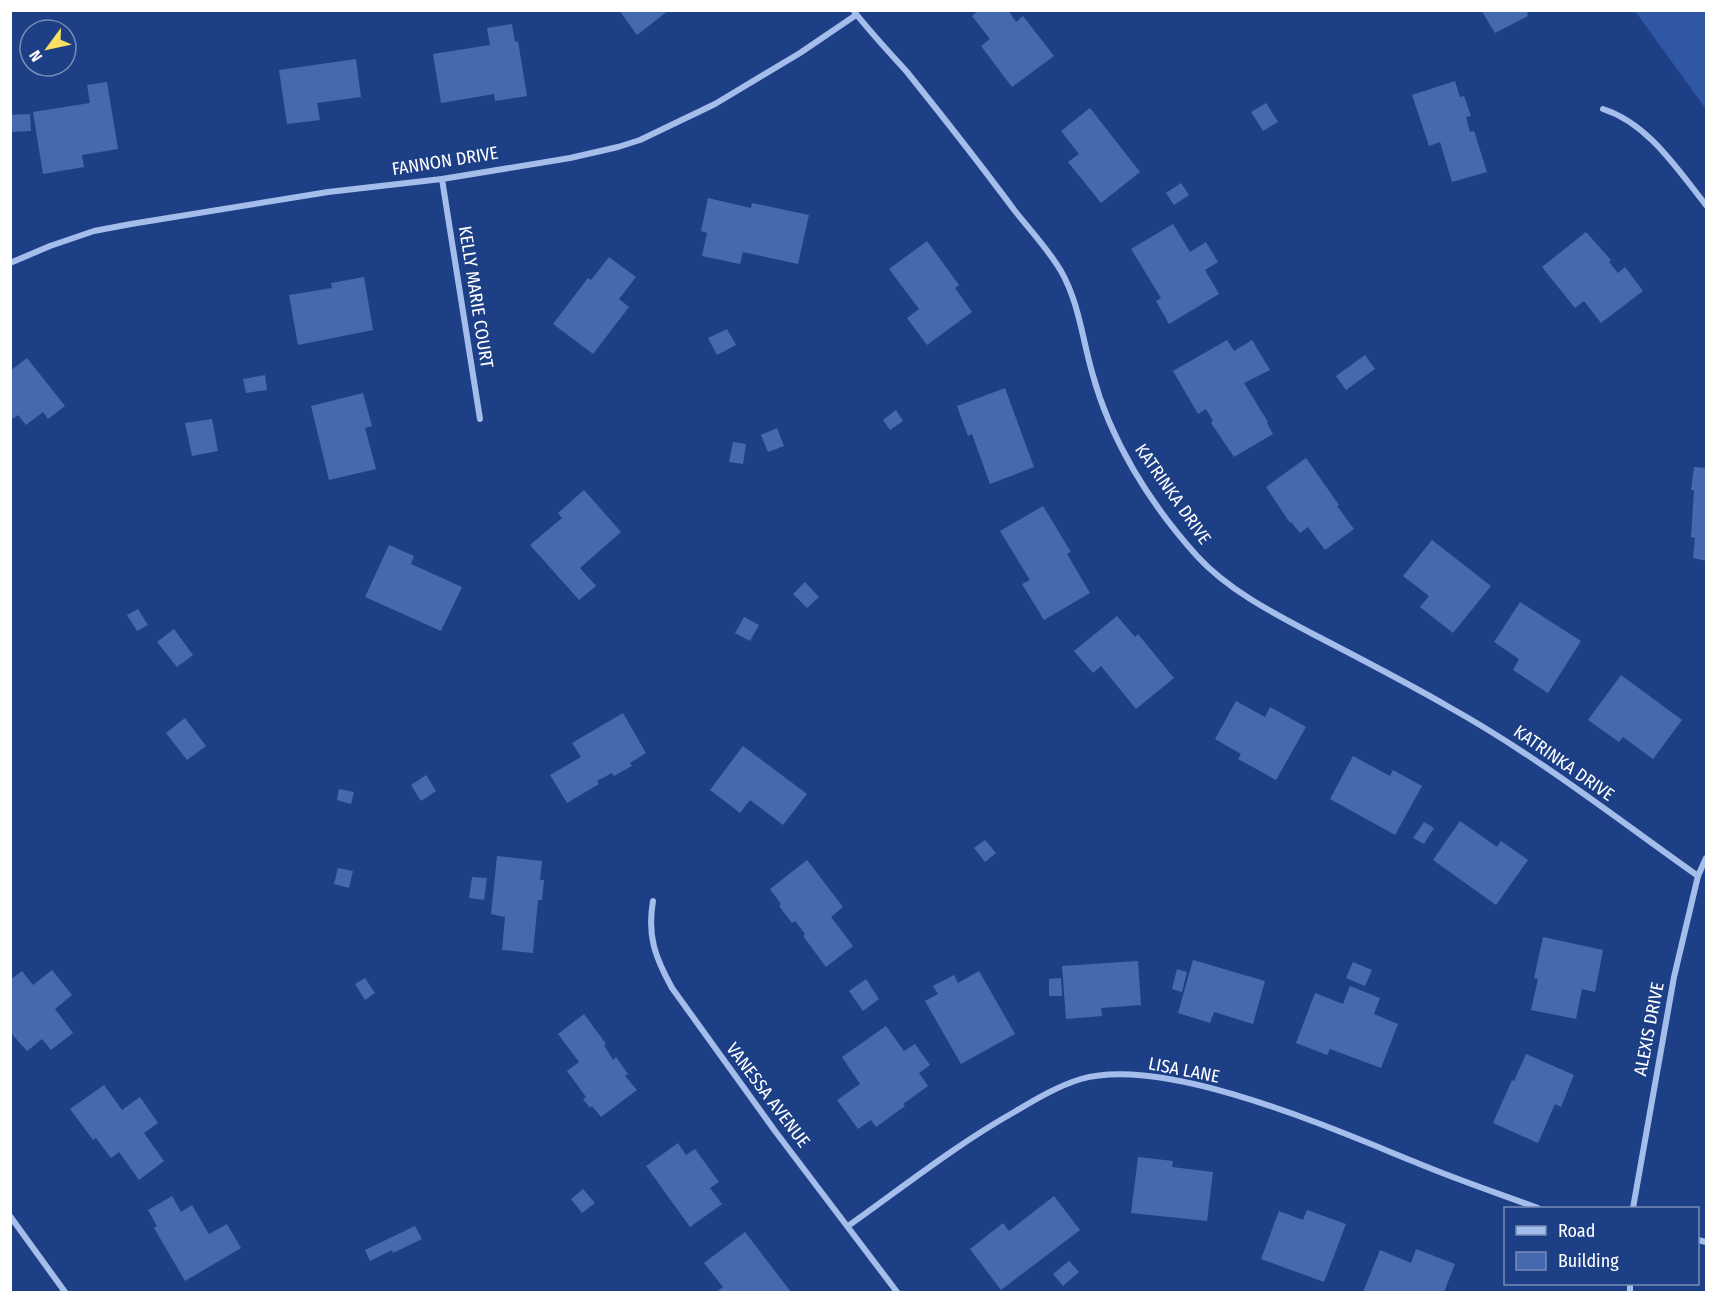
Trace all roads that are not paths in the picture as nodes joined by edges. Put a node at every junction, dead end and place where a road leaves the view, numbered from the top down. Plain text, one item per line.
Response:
1 (855, 13) edge
2 (1603, 109) dead end
3 (442, 179) junction
4 (1707, 205) edge
5 (10, 263) edge
6 (480, 419) dead end
7 (1707, 858) edge
8 (1698, 876) junction
9 (653, 901) dead end
10 (1533, 1207) edge
11 (1633, 1207) edge
12 (10, 1216) edge
13 (848, 1226) junction
14 (65, 1293) edge
15 (897, 1293) edge

1 - 3 street, FANNON DRIVE
1 - 8 street, KATRINKA DRIVE
2 - 4 street
3 - 5 street, FANNON DRIVE
3 - 6 street, KELLY MARIE COURT
7 - 8 street, ALEXIS DRIVE
8 - 11 street, ALEXIS DRIVE
9 - 13 street, VANESSA AVENUE
10 - 13 street, LISA LANE
12 - 14 street
13 - 15 street, VANESSA AVENUE

